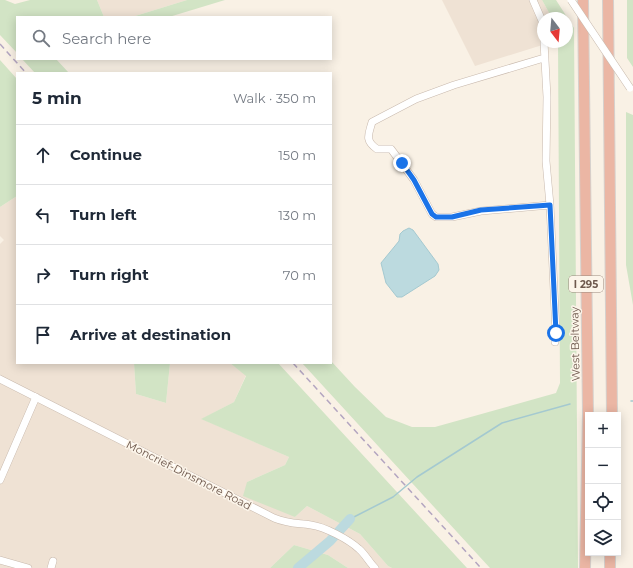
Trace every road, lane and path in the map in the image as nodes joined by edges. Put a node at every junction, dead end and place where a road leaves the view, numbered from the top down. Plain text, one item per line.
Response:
1 (533, 0) edge
2 (571, 0) edge
3 (584, 0) edge
4 (608, 0) edge
5 (538, 12) edge
6 (544, 48) edge
7 (544, 58) junction
8 (632, 90) edge
9 (550, 205) junction
10 (555, 342) dead end
11 (0, 379) edge
12 (36, 397) junction
13 (612, 412) edge
14 (0, 480) edge
15 (610, 556) edge
16 (0, 560) edge
17 (28, 568) edge
18 (375, 568) edge
19 (585, 568) edge
20 (610, 568) edge

1 - 5 street
2 - 8 street, bridge
3 - 19 highway, West Beltway / I 295
4 - 13 highway, I 295
6 - 7 street
7 - 9 street
7 - 9 street
9 - 10 street
11 - 12 street, Moncrief-Dinsmore Road
12 - 14 street
12 - 18 street, Moncrief-Dinsmore Road
15 - 20 highway
16 - 17 street

